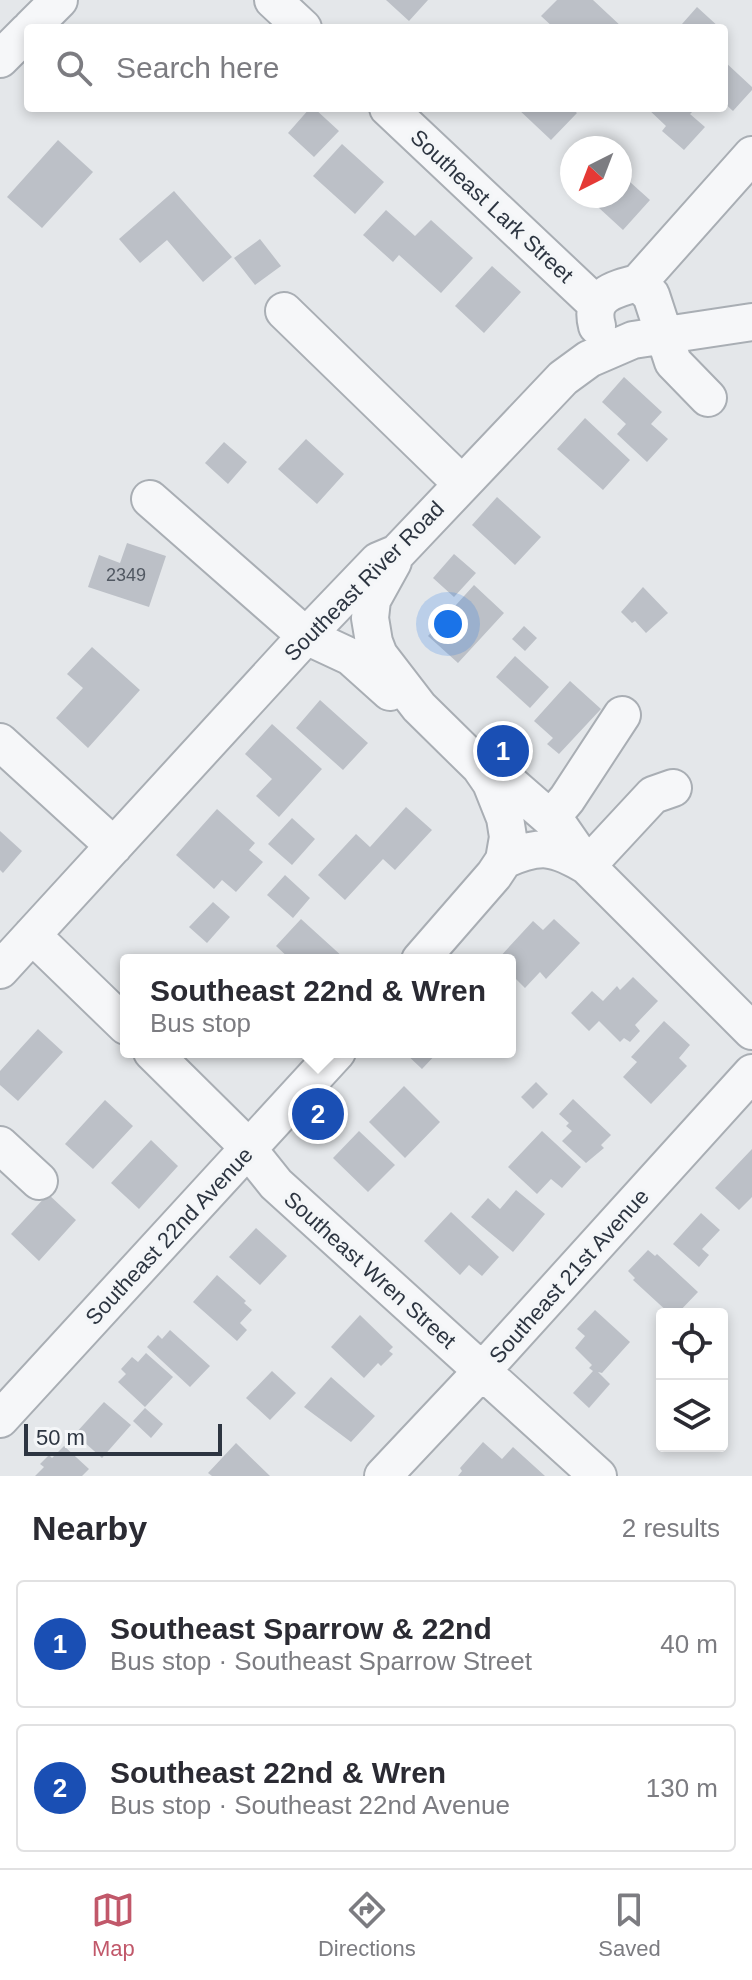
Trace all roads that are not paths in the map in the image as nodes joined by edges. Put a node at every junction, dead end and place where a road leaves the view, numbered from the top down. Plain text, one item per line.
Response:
1 (59, 0) edge
2 (273, 0) edge
3 (34, 24) edge
4 (299, 24) edge
5 (24, 34) edge
6 (0, 59) edge
7 (392, 112) edge
8 (752, 155) edge
9 (638, 283) junction
10 (596, 304) junction
11 (284, 311) dead end
12 (752, 322) edge
13 (663, 335) junction
14 (605, 350) junction
15 (708, 398) dead end
16 (462, 484) junction
17 (150, 499) dead end
18 (397, 553) junction
19 (306, 636) junction
20 (419, 707) junction
21 (622, 715) dead end
22 (0, 742) edge
23 (480, 767) junction
24 (673, 788) dead end
25 (551, 818) junction
26 (114, 846) junction
27 (504, 860) junction
28 (587, 866) junction
29 (32, 935) junction
30 (425, 954) edge
31 (0, 970) edge
32 (120, 1020) edge
33 (752, 1031) edge
34 (158, 1058) edge
35 (332, 1058) edge
36 (752, 1073) edge
37 (0, 1145) edge
38 (249, 1149) junction
39 (39, 1181) dead end
40 (481, 1372) junction
41 (0, 1419) edge
42 (383, 1476) edge
43 (598, 1476) edge

1 - 3 street
2 - 4 street
5 - 6 street
7 - 10 street, Southeast Lark Street
8 - 9 street
9 - 10 street
9 - 13 street
10 - 14 street
11 - 16 street
12 - 13 street, Southeast River Road
13 - 14 street, Southeast River Road
13 - 15 street
14 - 16 street, Southeast River Road
16 - 18 street, Southeast River Road
17 - 19 street
18 - 19 street, Southeast River Road
18 - 20 street
19 - 20 street
19 - 26 street, Southeast River Road
20 - 23 street
21 - 25 street
22 - 26 street
23 - 25 street
23 - 27 street
24 - 28 street
25 - 28 street
26 - 29 street, Southeast River Road
27 - 28 street
27 - 30 street
28 - 33 street
29 - 31 street, Southeast River Road
29 - 32 street
34 - 38 street, Southeast Wren Street
35 - 38 street, Southeast 22nd Avenue
36 - 40 street, Southeast 21st Avenue
37 - 39 street
38 - 40 street, Southeast Wren Street
38 - 41 street, Southeast 22nd Avenue
40 - 42 street, Southeast 21st Avenue
40 - 43 street, Southeast Wren Street

